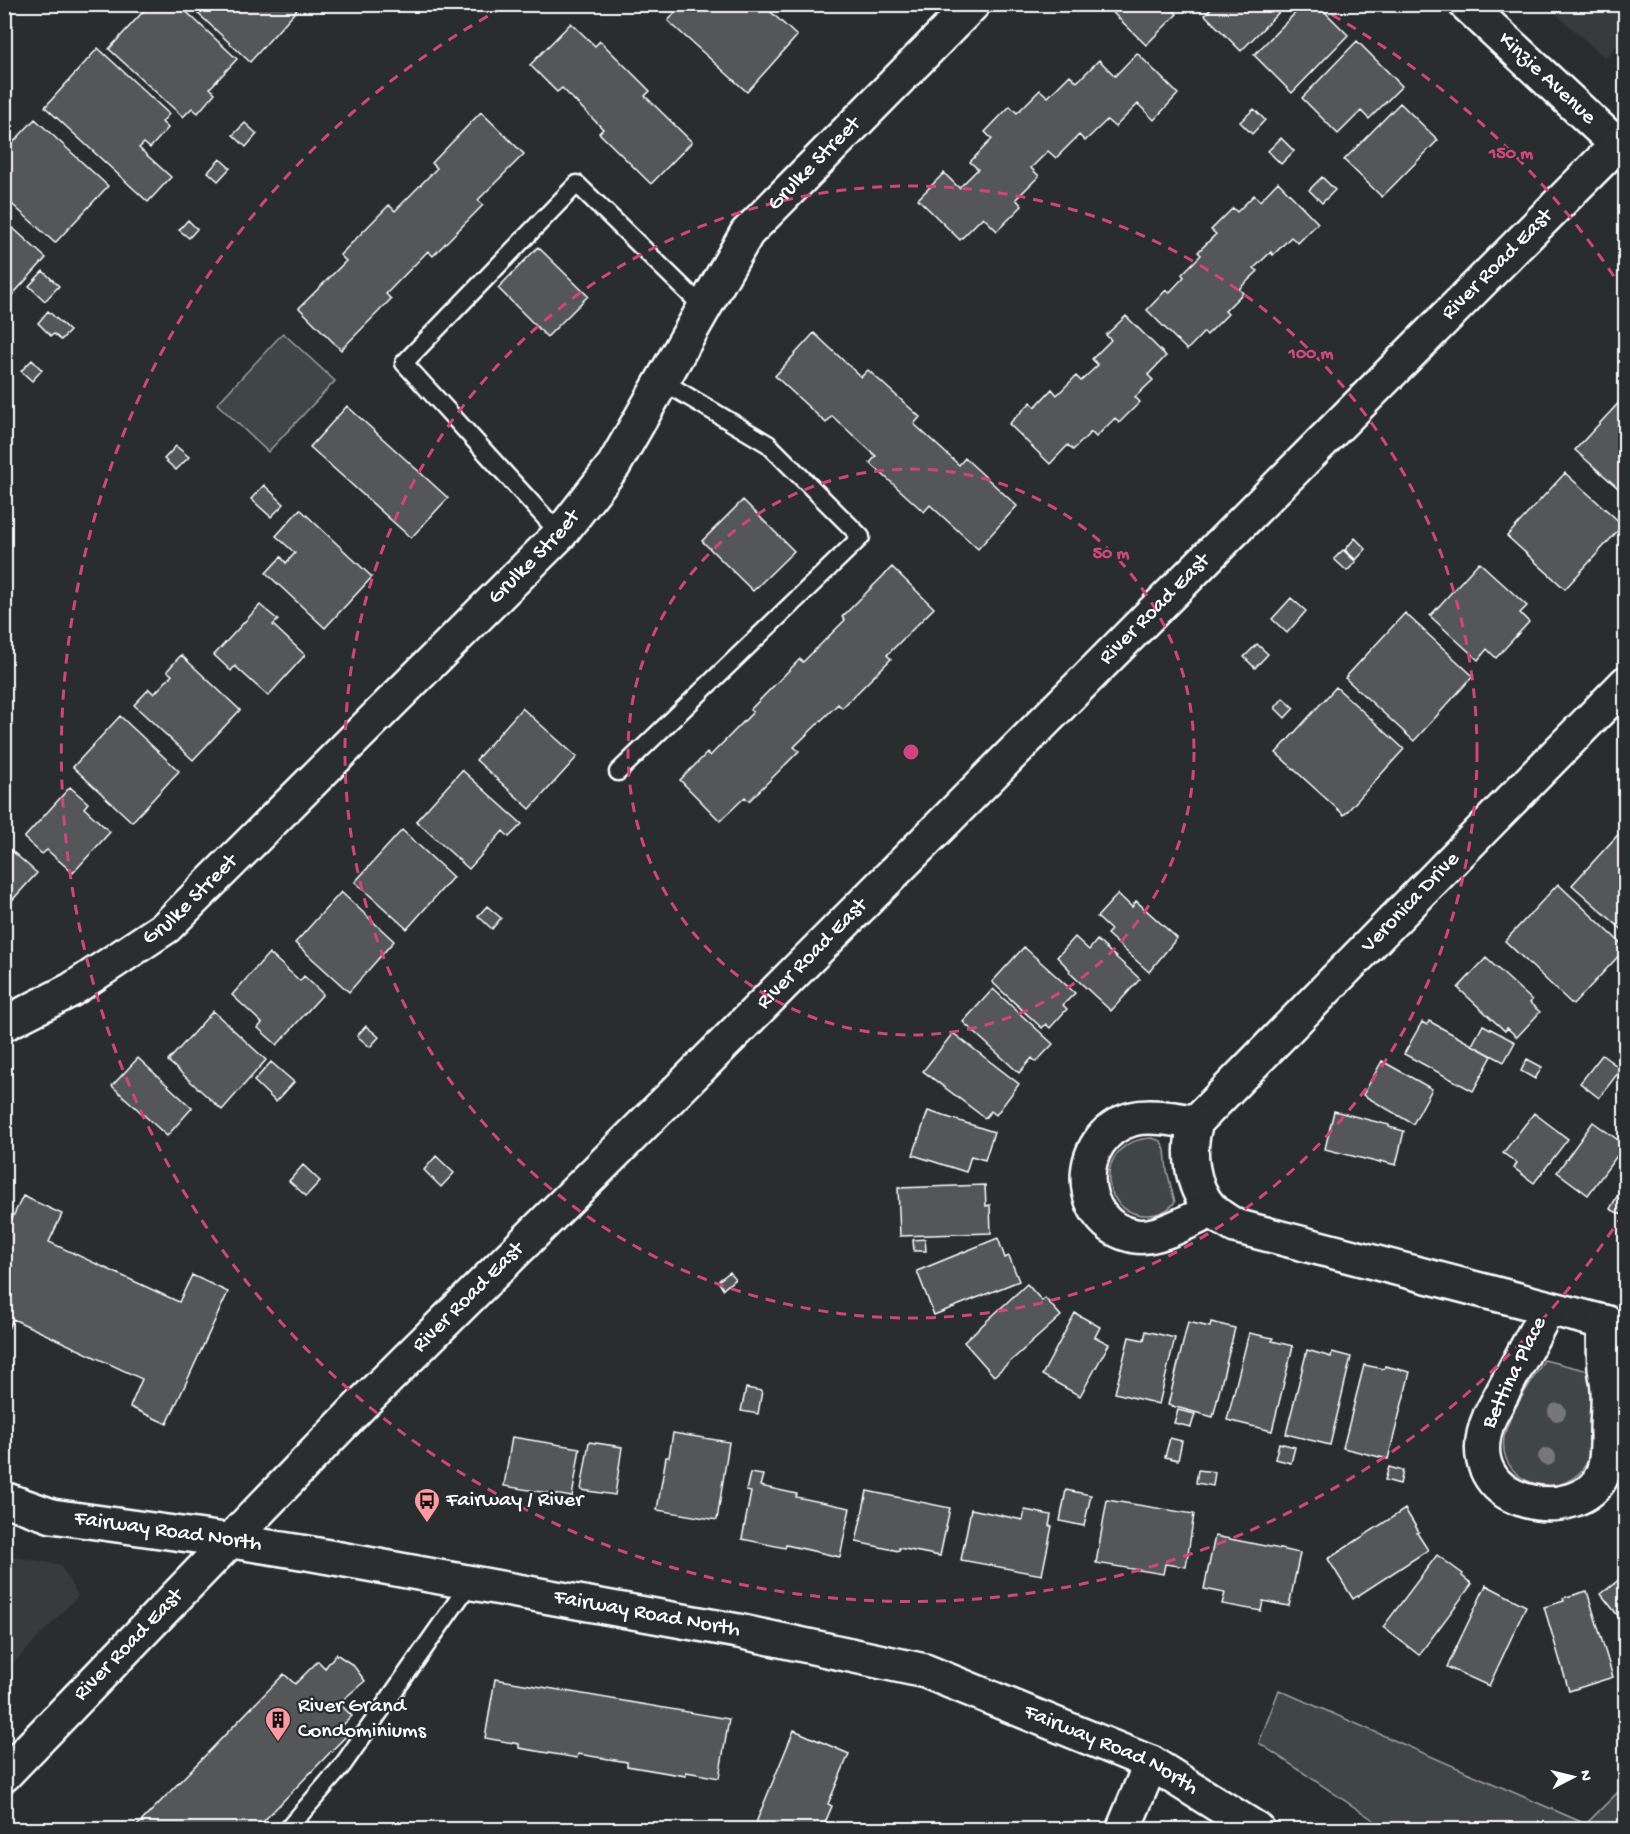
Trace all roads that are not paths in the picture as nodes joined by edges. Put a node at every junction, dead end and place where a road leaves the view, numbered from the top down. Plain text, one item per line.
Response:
1 (974, 4) edge
2 (1466, 4) edge
3 (1623, 145) edge
4 (704, 308) junction
5 (662, 381) junction
6 (560, 534) junction
7 (1626, 683) edge
8 (618, 772) dead end
9 (4, 1024) edge
10 (1196, 1122) junction
11 (1213, 1210) junction
12 (1548, 1308) junction
13 (1615, 1325) edge
14 (4, 1499) edge
15 (232, 1541) junction
16 (470, 1583) junction
17 (1151, 1763) junction
18 (4, 1775) edge
19 (287, 1830) edge
20 (1123, 1830) edge
21 (1258, 1830) edge

1 - 4 street, Grulke Street
2 - 3 street, Kinzie Avenue
3 - 15 street, River Road East
4 - 5 street, Grulke Street
4 - 6 lane
5 - 6 street, Grulke Street
5 - 8 lane
6 - 9 street, Grulke Street
7 - 10 street, Veronica Drive
10 - 11 street
10 - 11 street
11 - 12 street
12 - 13 street
12 - 13 street, Bettina Place
14 - 15 street, Fairway Road North
15 - 16 street, Fairway Road North
15 - 18 street, River Road East
16 - 17 street, Fairway Road North
16 - 19 lane
17 - 20 street
17 - 21 street, Fairway Road North

